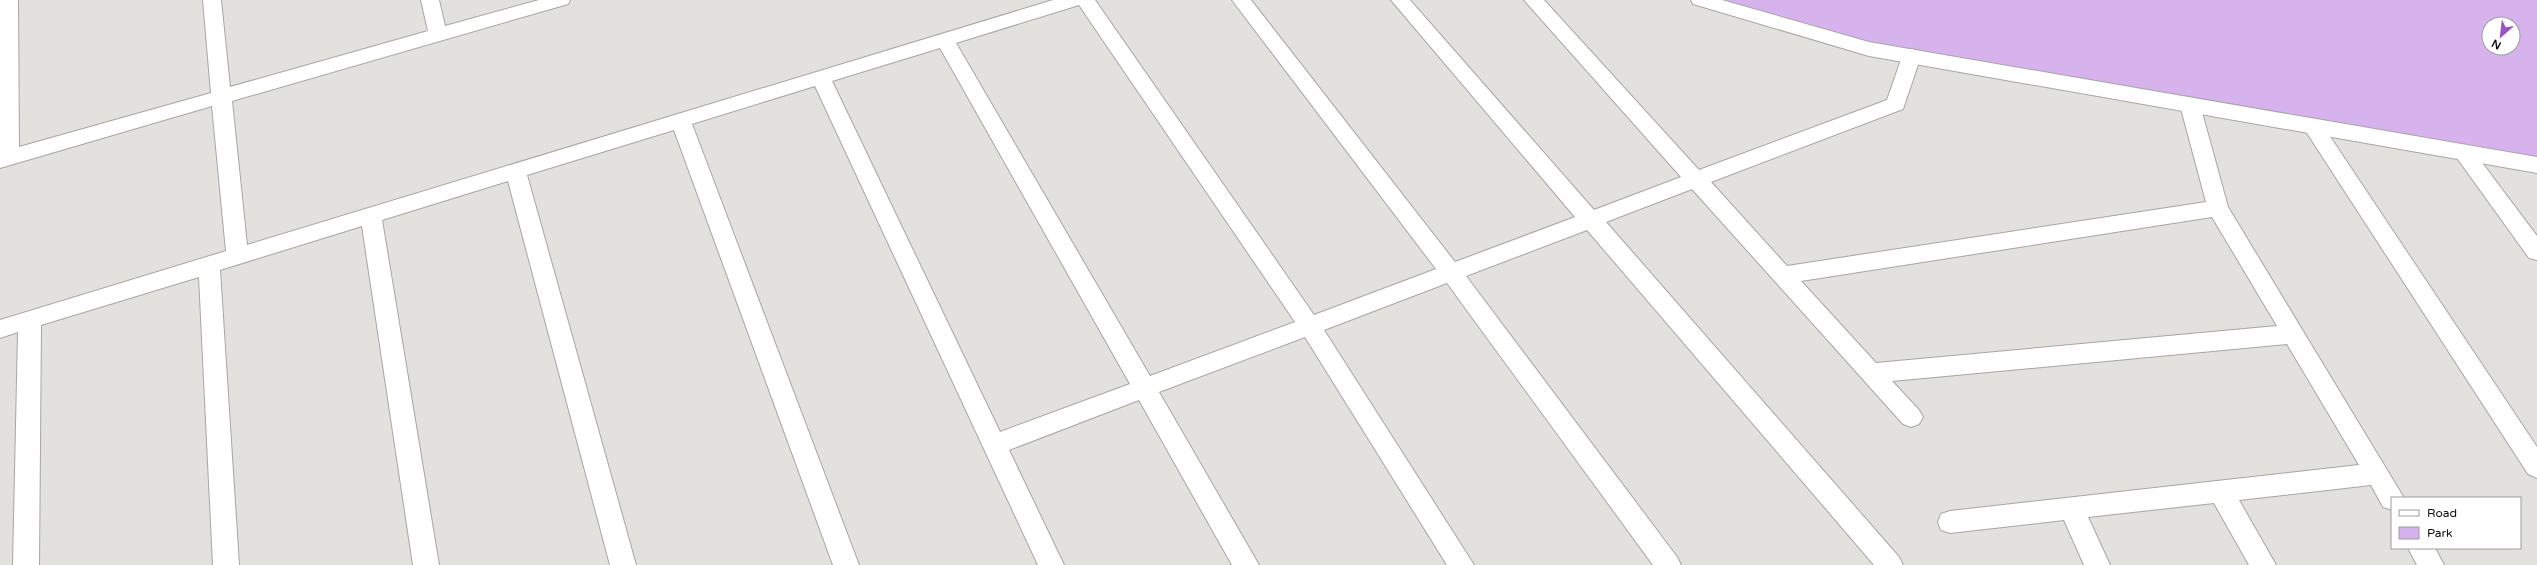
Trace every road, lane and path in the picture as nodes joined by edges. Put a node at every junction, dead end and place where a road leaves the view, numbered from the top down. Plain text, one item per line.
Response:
1 (9, 0) edge
2 (212, 0) edge
3 (430, 0) edge
4 (561, 0) edge
5 (1074, 0) edge
6 (1085, 0) edge
7 (1241, 0) edge
8 (1400, 0) edge
9 (1533, 0) edge
10 (1700, 0) edge
11 (438, 35) junction
12 (945, 40) junction
13 (1911, 56) junction
14 (821, 78) junction
15 (221, 97) junction
16 (2190, 105) junction
17 (681, 121) junction
18 (2314, 128) junction
19 (2464, 153) junction
20 (4, 159) edge
21 (2537, 165) edge
22 (516, 171) junction
23 (1695, 180) junction
24 (2218, 208) junction
25 (371, 216) junction
26 (1590, 219) junction
27 (2537, 252) edge
28 (237, 257) junction
29 (209, 265) junction
30 (1451, 272) junction
31 (1782, 275) junction
32 (30, 320) junction
33 (1309, 325) junction
34 (0, 329) edge
35 (2293, 334) junction
36 (1871, 373) junction
37 (1144, 388) junction
38 (1911, 417) dead end
39 (994, 445) junction
40 (2537, 468) edge
41 (2377, 474) junction
42 (2221, 492) junction
43 (2391, 497) edge
44 (2070, 508) junction
45 (1950, 522) dead end
46 (2422, 549) edge
47 (26, 565) edge
48 (226, 565) edge
49 (426, 565) edge
50 (623, 565) edge
51 (846, 565) edge
52 (1051, 565) edge
53 (1246, 565) edge
54 (1461, 565) edge
55 (1668, 565) edge
56 (1890, 565) edge
57 (2097, 565) edge
58 (2263, 565) edge
59 (2431, 565) edge

1 - 20 street
2 - 15 street
3 - 11 street
4 - 11 street
5 - 12 street
6 - 33 street
7 - 30 street
8 - 26 street
9 - 23 street
10 - 13 street
11 - 15 street
12 - 14 street
12 - 37 street
13 - 16 street
13 - 23 street
14 - 17 street
14 - 39 street
15 - 20 street
15 - 28 street
16 - 18 street
16 - 24 street
17 - 22 street
17 - 51 street
18 - 19 street
18 - 40 street
19 - 21 street
19 - 27 street
22 - 25 street
22 - 50 street
23 - 26 street
23 - 31 street
24 - 31 street
24 - 35 street
25 - 28 street
25 - 49 street
26 - 30 street
26 - 56 street
28 - 29 street
29 - 32 street
29 - 48 street
30 - 33 street
30 - 55 street
31 - 36 street
32 - 34 street
32 - 47 street
33 - 37 street
33 - 54 street
35 - 36 street
35 - 41 street
36 - 38 street
37 - 39 street
37 - 53 street
39 - 52 street
41 - 42 street
41 - 43 street
42 - 44 street
42 - 58 street
44 - 45 street
44 - 57 street
46 - 59 street

